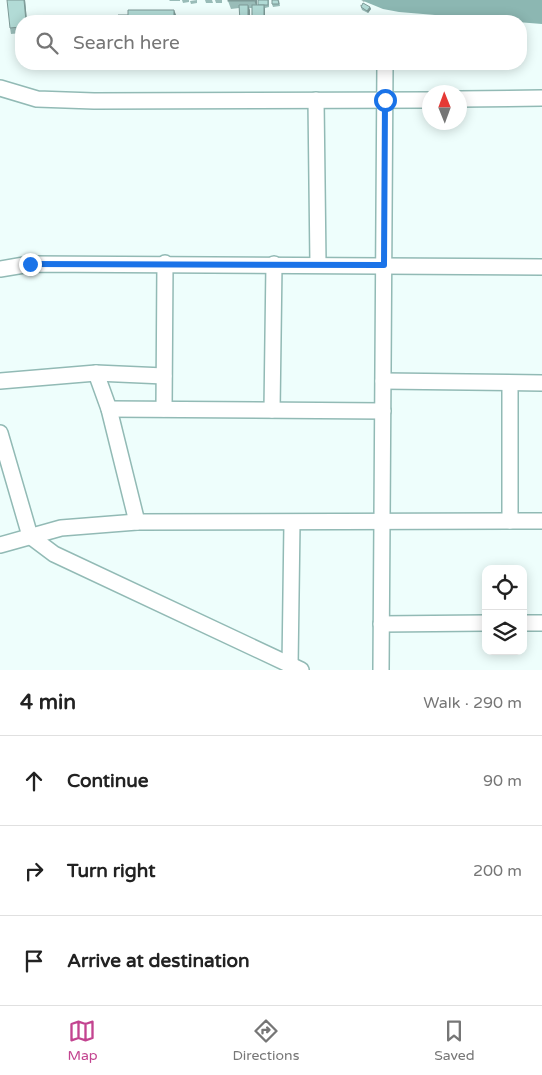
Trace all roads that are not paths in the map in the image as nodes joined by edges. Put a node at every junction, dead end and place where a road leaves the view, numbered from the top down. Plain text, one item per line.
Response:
1 (385, 70) edge
2 (0, 88) edge
3 (542, 98) edge
4 (316, 100) junction
5 (385, 100) junction
6 (422, 100) edge
7 (467, 100) edge
8 (165, 263) junction
9 (274, 264) junction
10 (318, 264) junction
11 (384, 265) junction
12 (542, 267) edge
13 (0, 269) edge
14 (96, 373) junction
15 (164, 376) junction
16 (0, 380) edge
17 (383, 381) junction
18 (510, 383) junction
19 (542, 383) edge
20 (109, 409) junction
21 (164, 409) junction
22 (272, 410) junction
23 (383, 411) junction
24 (0, 433) edge
25 (510, 521) junction
26 (542, 521) edge
27 (137, 522) junction
28 (382, 522) junction
29 (292, 523) junction
30 (30, 536) junction
31 (0, 545) edge
32 (482, 623) edge
33 (527, 623) edge
34 (542, 623) edge
35 (381, 624) junction
36 (296, 668) edge
37 (381, 670) edge

1 - 5 street
2 - 4 street
3 - 7 street
4 - 5 street
4 - 10 street
5 - 6 street
5 - 11 street
8 - 9 street
8 - 13 street
8 - 15 street
9 - 10 street
9 - 22 street
10 - 11 street
11 - 12 street
11 - 17 street
14 - 15 street
14 - 16 street
14 - 20 street
15 - 21 street
17 - 18 street
17 - 23 street
18 - 19 street
18 - 25 street
20 - 21 street
20 - 27 street
21 - 22 street
22 - 23 street
23 - 28 street
24 - 30 street
25 - 26 street
25 - 28 street
27 - 29 street
27 - 30 street
28 - 29 street
28 - 35 street
29 - 36 street
30 - 31 street
30 - 36 street
32 - 35 street
33 - 34 street
35 - 37 street

